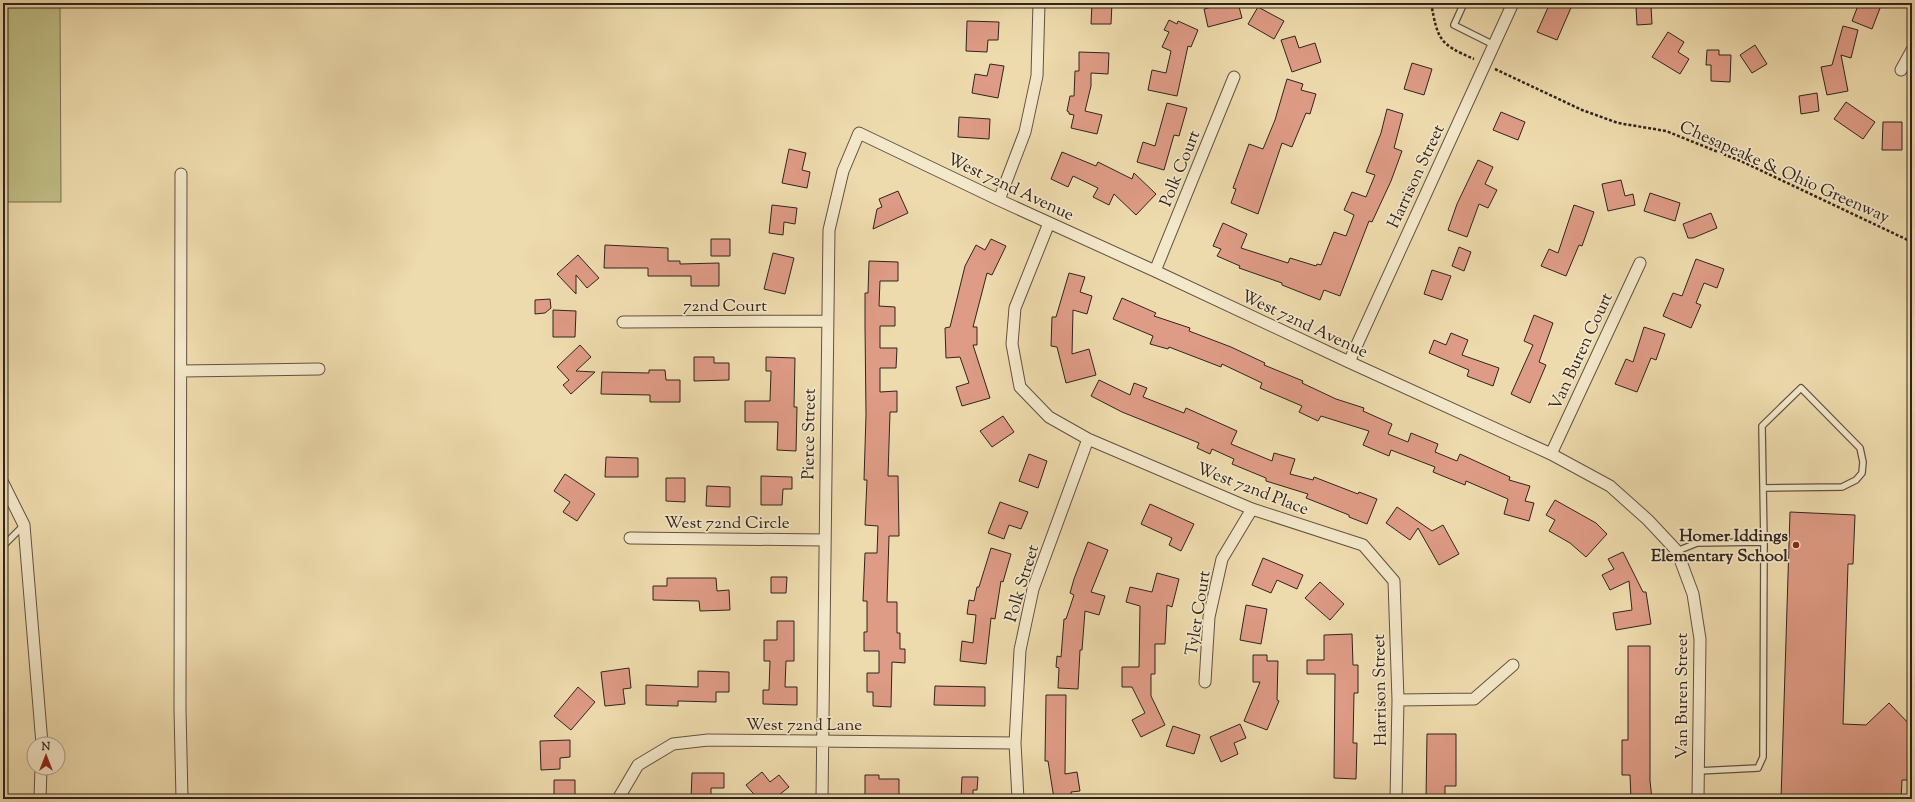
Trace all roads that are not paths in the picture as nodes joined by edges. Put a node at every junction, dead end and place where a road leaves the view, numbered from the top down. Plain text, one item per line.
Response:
1 (1039, 3) edge
2 (1464, 3) edge
3 (1513, 3) edge
4 (1494, 45) junction
5 (1912, 50) edge
6 (1901, 70) dead end
7 (1234, 77) dead end
8 (859, 133) joint
9 (181, 174) dead end
10 (999, 200) junction
11 (1049, 223) junction
12 (1640, 263) dead end
13 (1155, 271) junction
14 (827, 321) junction
15 (623, 322) dead end
16 (1348, 362) junction
17 (319, 369) dead end
18 (181, 371) junction
19 (1088, 440) junction
20 (1551, 454) junction
21 (3, 483) edge
22 (1763, 488) junction
23 (1252, 509) junction
24 (24, 525) junction
25 (630, 538) dead end
26 (824, 540) junction
27 (1764, 542) junction
28 (3, 546) edge
29 (1676, 552) junction
30 (1394, 581) joint
31 (1693, 594) joint
32 (1513, 665) dead end
33 (1205, 682) dead end
34 (1398, 700) junction
35 (41, 736) edge
36 (823, 741) junction
37 (1015, 743) junction
38 (1698, 771) junction
39 (41, 776) edge
40 (40, 799) edge
41 (182, 799) edge
42 (618, 799) edge
43 (822, 799) edge
44 (1018, 799) edge
45 (1396, 799) edge
46 (1698, 799) edge

1 - 10 street
2 - 4 lane
3 - 4 street, Harrison Street
4 - 16 street, Harrison Street
5 - 6 street
7 - 13 street, Polk Court
8 - 10 street, West 72nd Avenue
8 - 14 street, Pierce Street
9 - 18 street
10 - 11 street, West 72nd Avenue
11 - 13 street, West 72nd Avenue
11 - 19 street, West 72nd Place
12 - 20 street, Van Buren Court
13 - 16 street, West 72nd Avenue
14 - 15 street, 72nd Court
14 - 26 street, Pierce Street
16 - 20 street, West 72nd Avenue
17 - 18 street
18 - 41 street
19 - 23 street, West 72nd Place
19 - 37 street, Polk Street
20 - 29 street, West 72nd Avenue
21 - 24 street
22 - 22 lane
22 - 27 lane
23 - 30 street, West 72nd Place
23 - 33 street, Tyler Court
24 - 28 lane
24 - 35 street
25 - 26 street, West 72nd Circle
26 - 36 street, Pierce Street
27 - 29 lane
27 - 38 lane
29 - 31 street, West 72nd Avenue
30 - 34 street, Harrison Street
31 - 38 street, Van Buren Street
32 - 34 street
34 - 45 street, Harrison Street
36 - 37 street, West 72nd Lane
36 - 42 street, West 72nd Lane
36 - 43 street, Pierce Street
37 - 44 street, Polk Street
38 - 46 street, Van Buren Street
39 - 40 street

